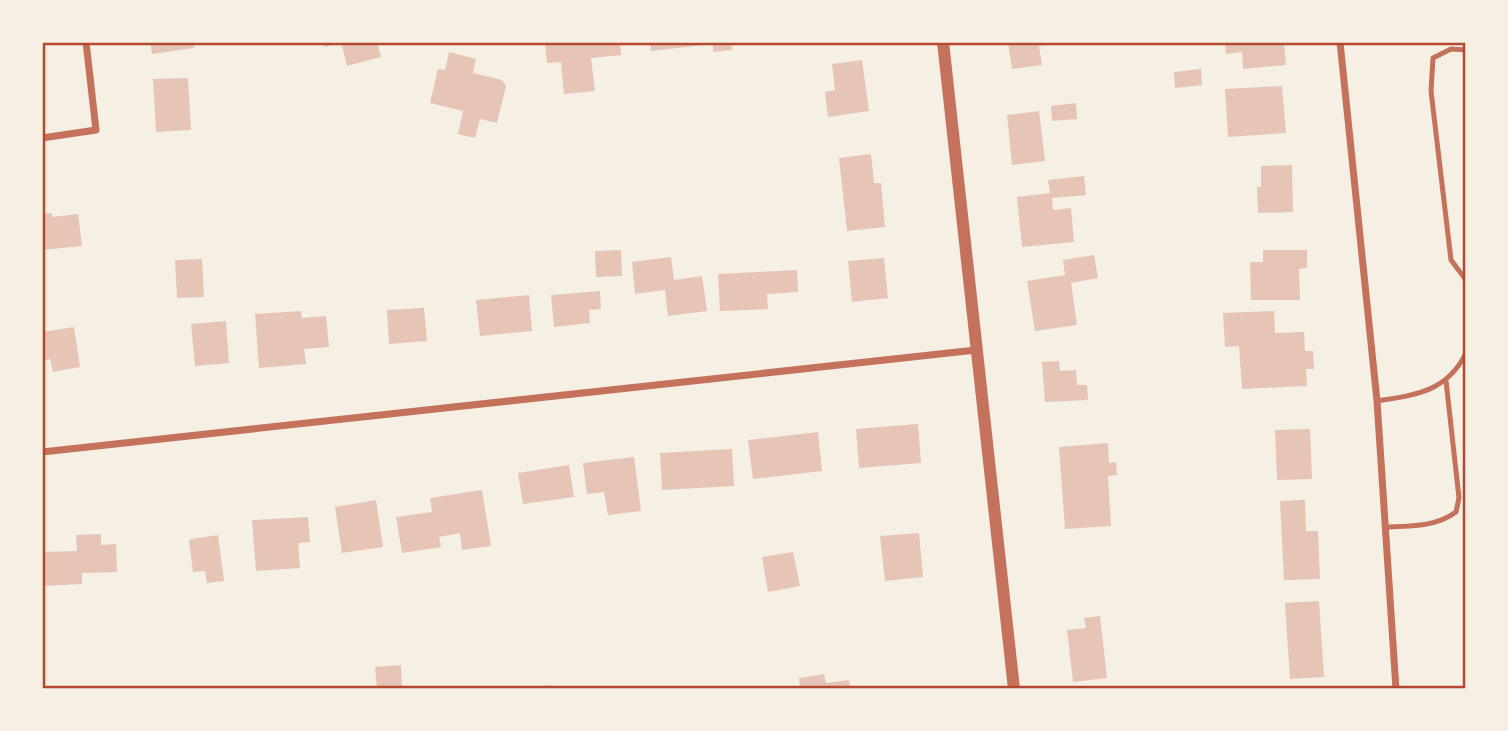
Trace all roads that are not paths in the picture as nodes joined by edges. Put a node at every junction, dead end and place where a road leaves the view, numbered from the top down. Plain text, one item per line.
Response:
1 (86, 42) edge
2 (943, 42) edge
3 (1340, 42) edge
4 (1466, 50) edge
5 (42, 138) edge
6 (1466, 280) edge
7 (976, 350) junction
8 (1466, 353) edge
9 (1446, 381) junction
10 (1377, 401) junction
11 (42, 452) edge
12 (1385, 527) junction
13 (1014, 689) edge
14 (1396, 689) edge

1 - 5 street
2 - 7 street
3 - 10 street
4 - 6 lane
7 - 11 street
7 - 13 street
8 - 9 lane
9 - 10 lane
9 - 12 lane
10 - 12 street
12 - 14 street

